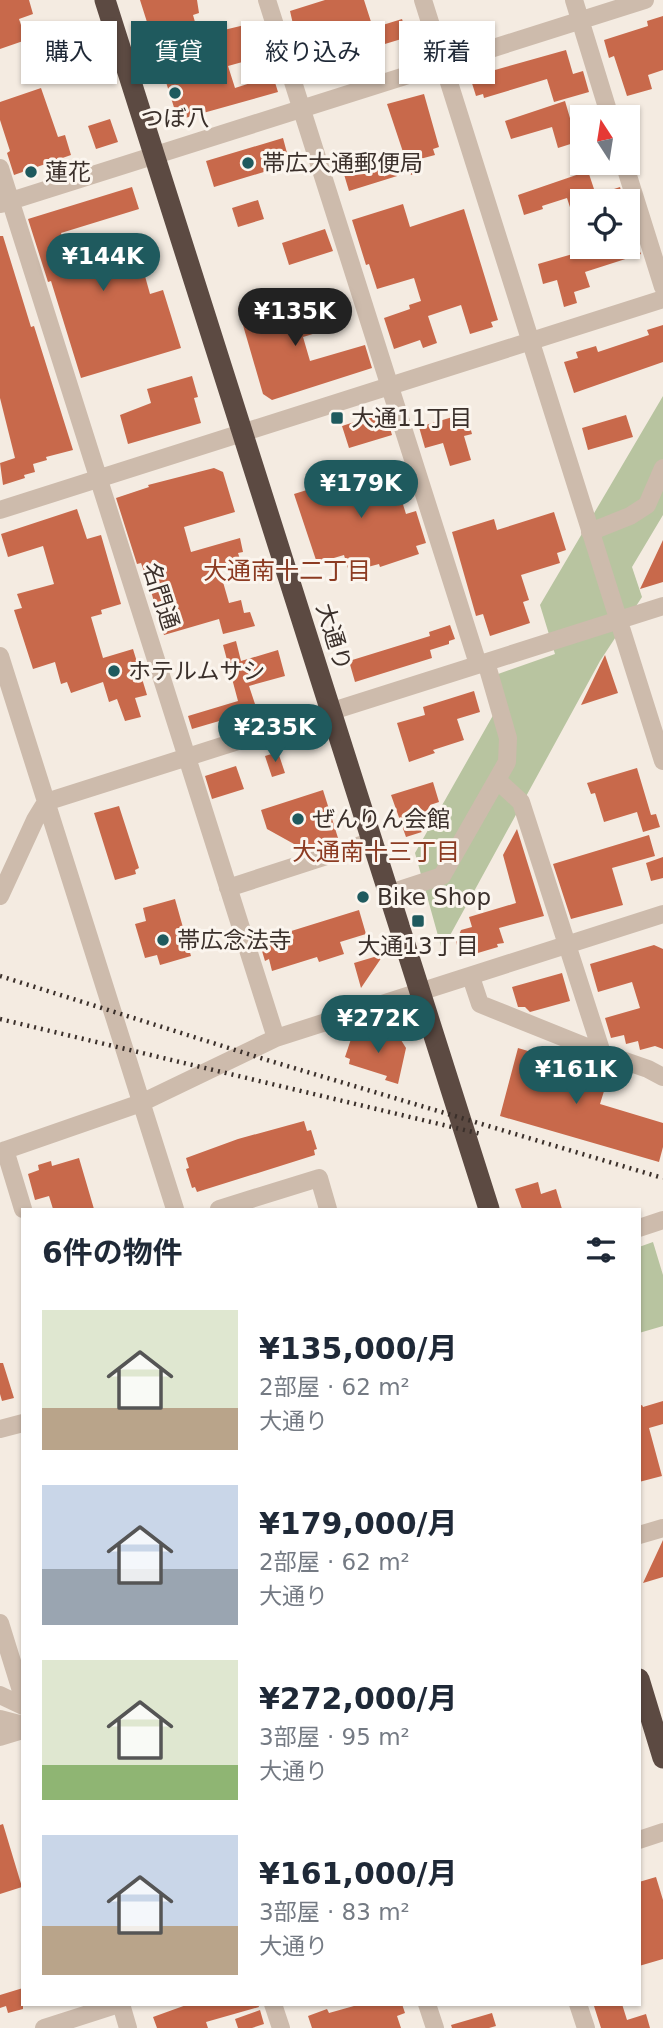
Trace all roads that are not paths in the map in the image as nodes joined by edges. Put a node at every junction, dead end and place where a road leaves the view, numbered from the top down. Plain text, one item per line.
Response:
1 (105, 0) edge
2 (267, 0) edge
3 (423, 0) edge
4 (574, 0) edge
5 (645, 0) edge
6 (580, 20) junction
7 (429, 21) edge
8 (495, 48) edge
9 (399, 78) edge
10 (449, 84) edge
11 (606, 105) edge
12 (302, 108) junction
13 (156, 156) junction
14 (0, 167) edge
15 (628, 175) edge
16 (5, 202) edge
17 (663, 287) edge
18 (663, 299) edge
19 (530, 342) junction
20 (390, 386) junction
21 (243, 432) junction
22 (663, 468) edge
23 (98, 479) junction
24 (0, 510) edge
25 (590, 532) junction
26 (663, 606) edge
27 (618, 620) junction
28 (0, 656) edge
29 (482, 663) junction
30 (330, 710) junction
31 (187, 757) junction
32 (663, 761) edge
33 (498, 780) junction
34 (46, 802) junction
35 (373, 841) junction
36 (228, 888) junction
37 (390, 893) junction
38 (0, 896) edge
39 (663, 914) edge
40 (567, 945) junction
41 (471, 977) junction
42 (421, 993) junction
43 (276, 1038) junction
44 (602, 1053) junction
45 (663, 1077) edge
46 (141, 1103) junction
47 (2, 1151) edge
48 (23, 1208) edge
49 (175, 1208) edge
50 (222, 1208) edge
51 (328, 1208) edge
52 (489, 1208) edge
53 (662, 1226) edge
54 (641, 1228) edge
55 (21, 1424) edge
56 (0, 1429) edge
57 (663, 1528) edge
58 (641, 1534) edge
59 (0, 1623) edge
60 (641, 1686) edge
61 (21, 1691) edge
62 (0, 1695) edge
63 (21, 1705) edge
64 (0, 1719) edge
65 (21, 1724) edge
66 (21, 1731) edge
67 (0, 1738) edge
68 (663, 1758) edge
69 (663, 1832) edge
70 (641, 1839) edge
71 (114, 2006) edge
72 (121, 2006) edge
73 (275, 2006) edge
74 (428, 2006) edge
75 (579, 2006) edge
76 (44, 2028) edge
77 (128, 2028) edge
78 (281, 2028) edge
79 (435, 2028) edge
80 (586, 2028) edge

1 - 13 highway, 大通り
2 - 12 street
3 - 7 street
4 - 6 street
5 - 6 street
6 - 8 street
6 - 11 street
9 - 12 street
10 - 19 street
12 - 13 street
12 - 20 street
13 - 16 street
13 - 21 highway, 大通り
14 - 16 street, 名門通
15 - 17 street
16 - 23 street, 名門通
18 - 19 street
19 - 20 street
19 - 25 street
20 - 21 street
20 - 29 street
21 - 23 street
21 - 30 highway, 大通り
22 - 25 street
23 - 24 street
23 - 31 street, 名門通
25 - 27 street
26 - 27 street
27 - 29 street
27 - 32 street
28 - 34 street
29 - 30 street
29 - 33 street
30 - 31 street
30 - 35 highway, 大通り
31 - 34 street
31 - 36 street, 名門通
33 - 37 street
33 - 40 street
34 - 38 street
34 - 46 street
35 - 36 street
35 - 37 highway, 大通り
36 - 43 street, 名門通
37 - 42 highway, 大通り
39 - 40 street
40 - 41 street
40 - 44 street
41 - 42 street
41 - 44 street
42 - 43 street
42 - 52 highway, 大通り
43 - 46 street
44 - 45 street
46 - 47 street
46 - 49 street
47 - 48 street
50 - 51 street
53 - 54 street
55 - 56 street
57 - 58 street
59 - 61 street
60 - 68 highway
62 - 63 street
64 - 65 street
66 - 67 street
69 - 70 street
71 - 76 street
72 - 77 street
73 - 78 street
74 - 79 street
75 - 80 street

